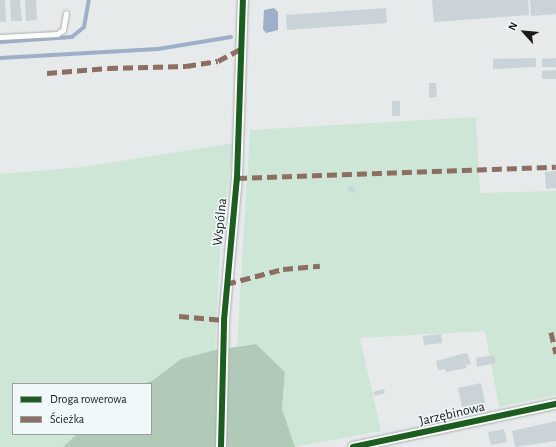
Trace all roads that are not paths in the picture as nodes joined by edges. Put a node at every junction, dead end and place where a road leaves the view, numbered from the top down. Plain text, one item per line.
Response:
1 (243, 0) edge
2 (66, 13) dead end
3 (0, 37) edge
4 (556, 404) edge
5 (221, 447) edge
6 (353, 447) edge

1 - 5 street, Wspólna
2 - 3 lane
4 - 6 street, Jarzębinowa

